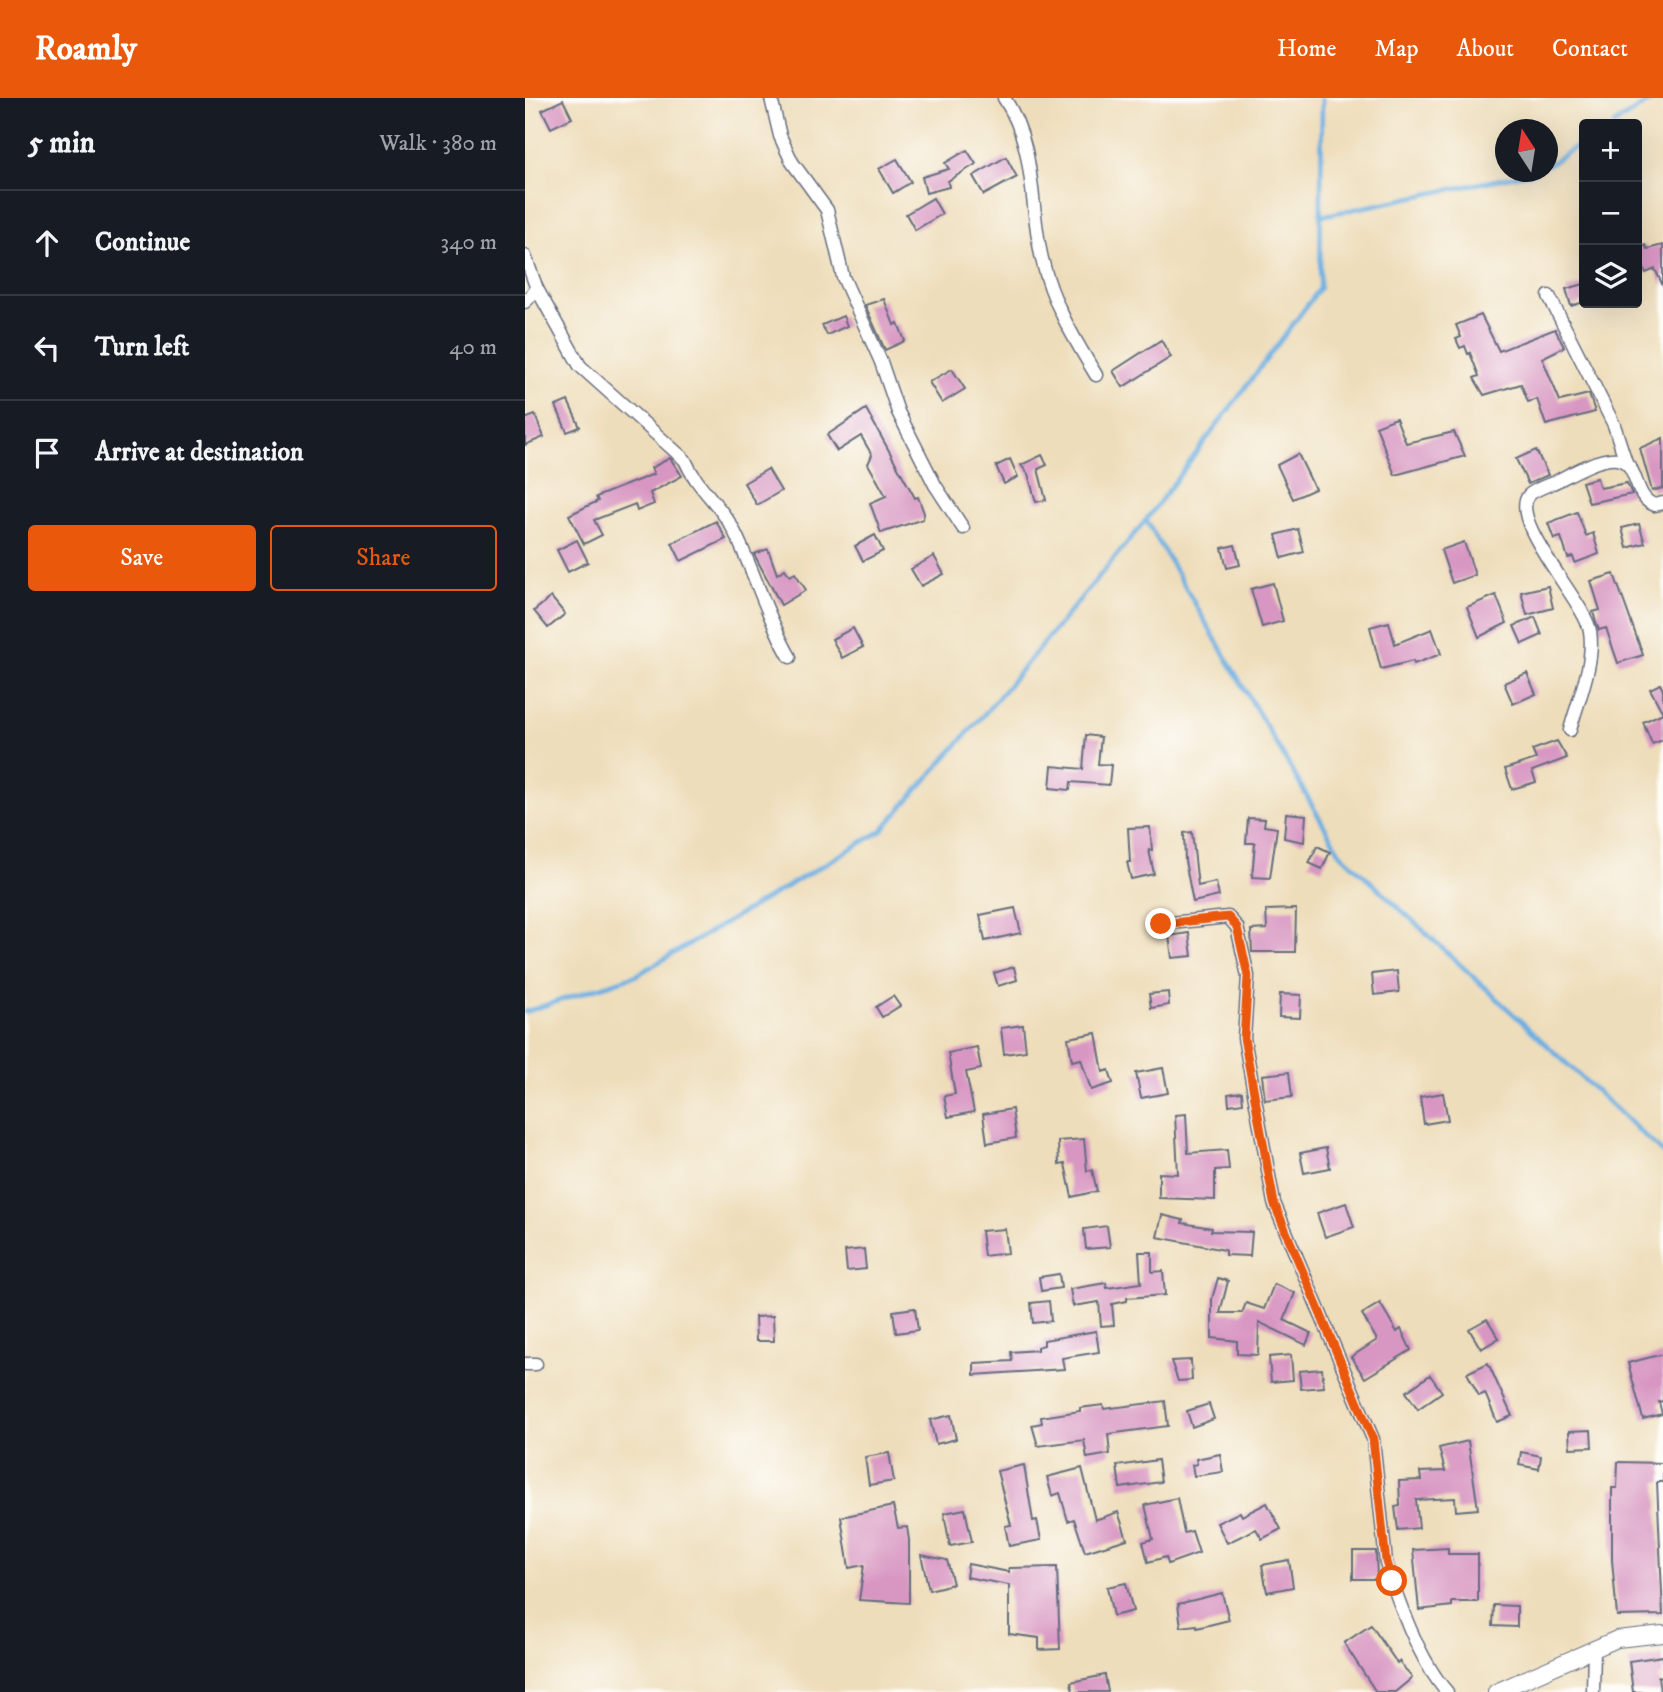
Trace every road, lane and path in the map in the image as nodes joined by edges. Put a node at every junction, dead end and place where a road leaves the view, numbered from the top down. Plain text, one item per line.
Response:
1 (771, 98) edge
2 (1004, 98) edge
3 (525, 256) edge
4 (537, 289) junction
5 (1549, 296) dead end
6 (525, 302) edge
7 (1096, 375) dead end
8 (1626, 463) junction
9 (1663, 503) edge
10 (963, 528) dead end
11 (790, 657) dead end
12 (1570, 730) dead end
13 (1161, 924) dead end
14 (1663, 1634) edge
15 (1594, 1649) junction
16 (1447, 1692) edge
17 (1496, 1692) edge
18 (1593, 1692) edge

1 - 10 street
2 - 7 street
3 - 4 street
4 - 6 street
4 - 11 street
5 - 8 street
8 - 9 street
8 - 12 street
13 - 16 street
14 - 15 street
15 - 17 street
15 - 18 street

